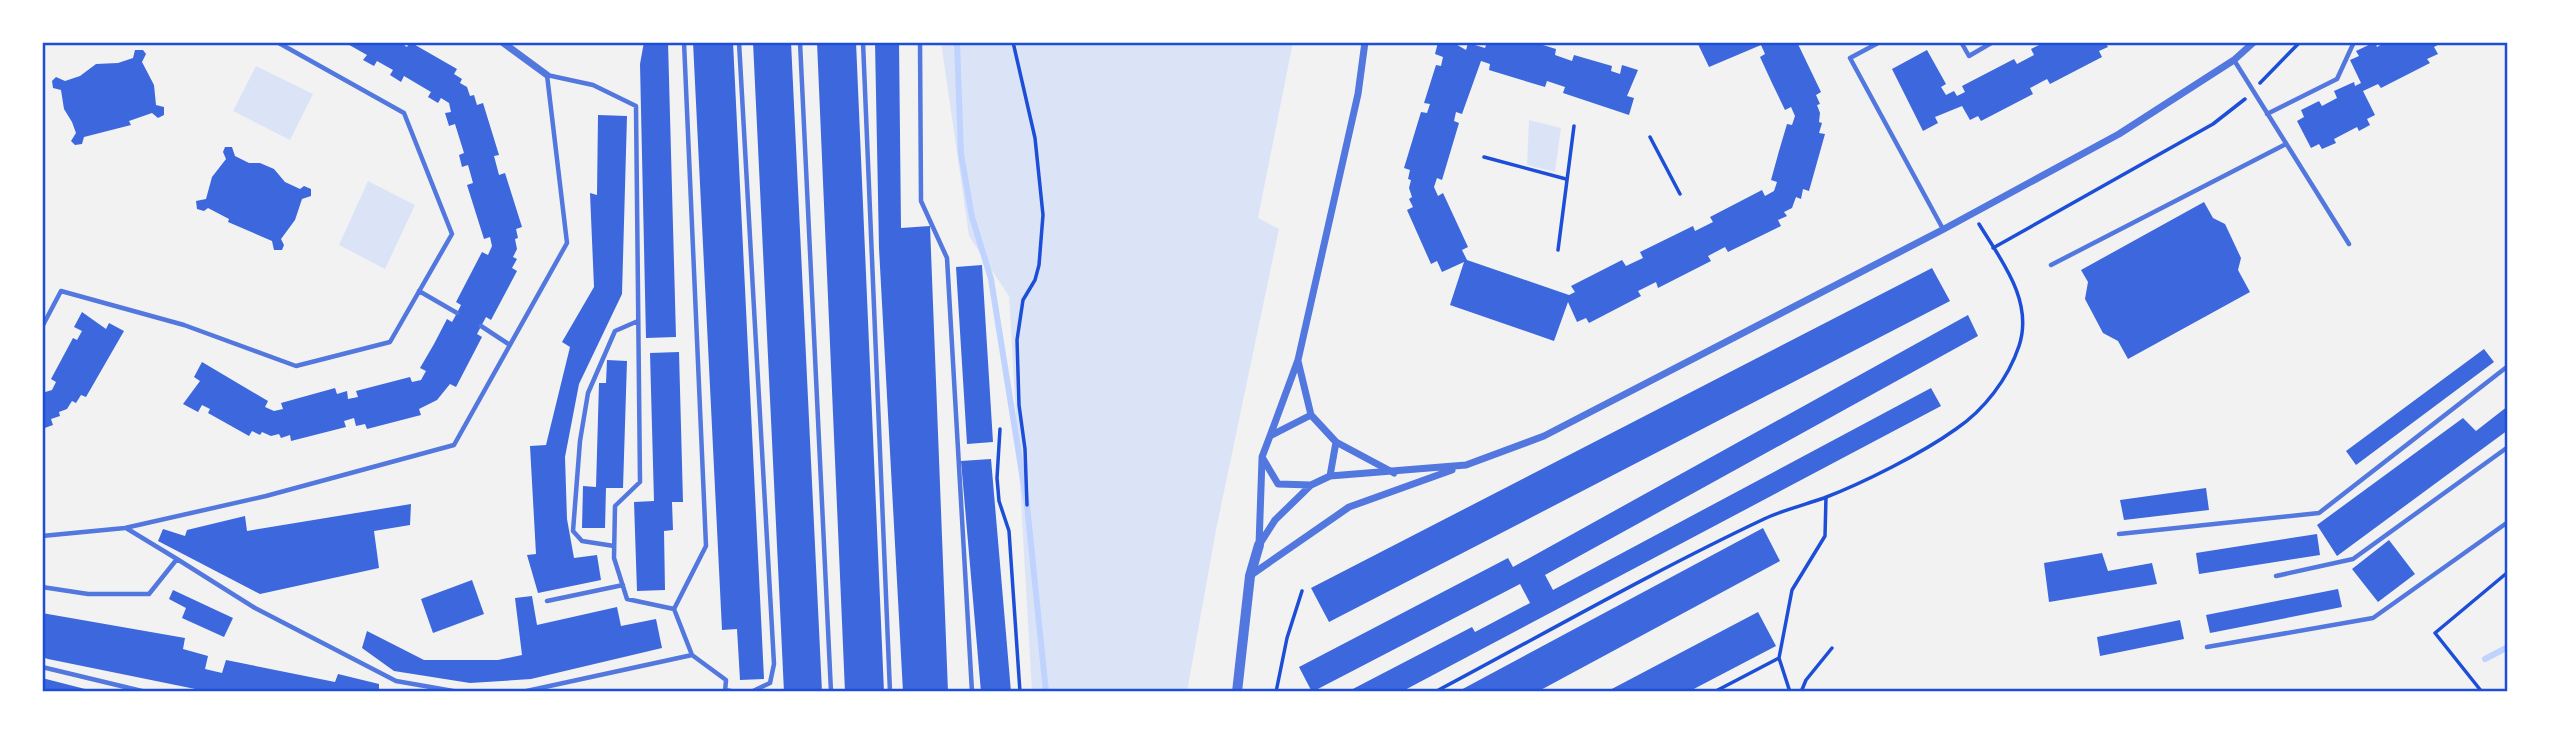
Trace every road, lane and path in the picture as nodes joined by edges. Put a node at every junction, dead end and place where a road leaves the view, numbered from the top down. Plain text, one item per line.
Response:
1 (277, 42) edge
2 (502, 42) edge
3 (684, 42) edge
4 (740, 42) edge
5 (800, 42) edge
6 (863, 42) edge
7 (920, 42) edge
8 (1013, 42) edge
9 (1366, 42) edge
10 (1880, 42) edge
11 (1961, 42) edge
12 (1993, 42) edge
13 (2254, 42) edge
14 (2300, 42) edge
15 (2354, 42) edge
16 (2234, 60) junction
17 (547, 75) junction
18 (2253, 91) junction
19 (2267, 114) junction
20 (1574, 126) dead end
21 (1650, 137) dead end
22 (2286, 144) junction
23 (1484, 157) dead end
24 (1567, 180) junction
25 (1680, 194) dead end
26 (1972, 214) junction
27 (1944, 229) junction
28 (2348, 244) dead end
29 (1993, 248) junction
30 (1558, 250) dead end
31 (2051, 265) dead end
32 (419, 291) junction
33 (457, 313) dead end
34 (638, 321) junction
35 (481, 326) dead end
36 (42, 327) edge
37 (510, 345) junction
38 (1298, 360) junction
39 (2508, 366) edge
40 (1311, 415) junction
41 (1000, 429) dead end
42 (1270, 436) junction
43 (1336, 442) junction
44 (2508, 447) edge
45 (1262, 457) junction
46 (1466, 465) junction
47 (1395, 473) junction
48 (1330, 476) junction
49 (1311, 485) junction
50 (1826, 497) junction
51 (1027, 505) dead end
52 (2508, 522) edge
53 (125, 528) junction
54 (2119, 534) dead end
55 (42, 537) edge
56 (1259, 545) junction
57 (614, 546) junction
58 (177, 559) junction
59 (2508, 572) edge
60 (1250, 576) junction
61 (2276, 576) dead end
62 (623, 586) junction
63 (42, 587) edge
64 (1302, 592) dead end
65 (547, 601) dead end
66 (674, 609) junction
67 (2207, 647) dead end
68 (1832, 648) dead end
69 (692, 655) junction
70 (1779, 658) junction
71 (42, 667) edge
72 (725, 691) edge
73 (146, 692) edge
74 (459, 692) edge
75 (522, 692) edge
76 (736, 692) edge
77 (751, 692) edge
78 (831, 692) edge
79 (890, 692) edge
80 (972, 692) edge
81 (1020, 692) edge
82 (1237, 692) edge
83 (1276, 692) edge
84 (1435, 692) edge
85 (1714, 692) edge
86 (1790, 692) edge
87 (1801, 692) edge
88 (2482, 692) edge

1 - 32 lane
2 - 17 street
3 - 66 lane
4 - 77 lane
5 - 78 lane
6 - 79 lane
7 - 80 lane
8 - 51 path
9 - 38 street
10 - 27 lane
11 - 12 lane
13 - 16 street
14 - 18 path
15 - 19 lane
16 - 18 lane
16 - 26 street
17 - 34 lane
17 - 37 lane
18 - 19 lane
18 - 29 path
19 - 22 lane
20 - 24 path
21 - 25 path
22 - 28 lane
22 - 31 lane
23 - 24 path
24 - 30 path
26 - 27 street
26 - 29 path
27 - 46 street
29 - 50 path
32 - 33 lane
32 - 36 lane
34 - 57 lane
34 - 57 lane
35 - 37 lane
37 - 53 lane
38 - 40 street
38 - 42 street
39 - 54 lane
40 - 42 street
40 - 43 street
41 - 81 path
42 - 45 street
43 - 47 street
43 - 48 street
44 - 61 lane
45 - 49 street
45 - 56 street
46 - 47 street
46 - 60 street
47 - 48 street
48 - 49 street
49 - 56 street
50 - 70 path
50 - 84 path
52 - 67 lane
53 - 55 lane
53 - 58 lane
56 - 60 street
57 - 62 lane
58 - 63 lane
58 - 74 lane
59 - 88 path
60 - 82 street
62 - 65 lane
62 - 66 lane
64 - 83 path
66 - 69 lane
68 - 87 path
69 - 72 lane
69 - 75 lane
70 - 85 path
70 - 86 path
71 - 73 lane
72 - 76 lane

